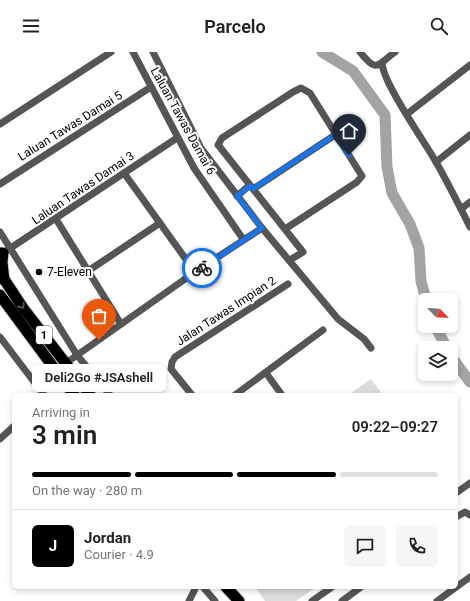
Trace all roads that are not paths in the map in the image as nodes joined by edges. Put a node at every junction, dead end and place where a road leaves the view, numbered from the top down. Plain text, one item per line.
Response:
1 (111, 52) edge
2 (133, 52) edge
3 (360, 52) edge
4 (395, 52) edge
5 (157, 53) edge
6 (382, 63) junction
7 (470, 66) edge
8 (151, 87) junction
9 (407, 114) junction
10 (0, 124) edge
11 (335, 135) junction
12 (470, 135) edge
13 (177, 138) junction
14 (436, 162) junction
15 (124, 173) junction
16 (0, 184) edge
17 (251, 187) junction
18 (237, 196) junction
19 (470, 202) edge
20 (461, 209) junction
21 (56, 219) junction
22 (160, 223) junction
23 (470, 227) edge
24 (262, 228) junction
25 (284, 229) junction
26 (0, 232) edge
27 (243, 239) junction
28 (3, 253) edge
29 (290, 260) junction
30 (88, 271) junction
31 (195, 272) junction
32 (2, 277) edge
33 (288, 284) dead end
34 (0, 295) edge
35 (121, 324) junction
36 (323, 330) dead end
37 (0, 337) edge
38 (371, 348) dead end
39 (77, 355) junction
40 (66, 363) junction
41 (266, 373) junction
42 (42, 393) edge
43 (73, 393) edge
44 (88, 393) edge
45 (108, 393) edge
46 (190, 393) edge
47 (238, 393) edge
48 (281, 393) edge
49 (12, 428) edge
50 (0, 439) edge
51 (470, 482) edge
52 (458, 492) edge
53 (470, 515) edge
54 (458, 516) edge
55 (470, 577) edge
56 (458, 586) edge
57 (195, 589) edge
58 (205, 589) edge
59 (226, 589) edge
60 (227, 589) edge
61 (238, 589) edge
62 (329, 589) edge
63 (358, 589) edge
64 (454, 589) edge
65 (189, 601) edge
66 (214, 601) edge
67 (235, 601) edge
68 (239, 601) edge
69 (248, 601) edge
70 (312, 601) edge
71 (342, 601) edge
72 (437, 601) edge

1 - 10 street
2 - 8 street, Laluan Tawas Damai 6
3 - 6 street
4 - 6 street
5 - 18 street, Laluan Tawas Damai 6
6 - 9 street
7 - 9 street
8 - 13 street, Laluan Tawas Damai 6
8 - 16 street, Laluan Tawas Damai 5
9 - 14 street
11 - 17 street
11 - 17 street
11 - 25 street
12 - 14 street
13 - 15 street, Laluan Tawas Damai 3
13 - 27 street, Laluan Tawas Damai 6
14 - 20 street
15 - 21 street, Laluan Tawas Damai 3
15 - 22 street
17 - 18 street
17 - 25 street
18 - 24 street, Laluan Tawas Damai 6
19 - 20 street
20 - 23 street
21 - 28 street, Laluan Tawas Damai 3
21 - 30 street
22 - 30 street
22 - 31 street
24 - 27 street
24 - 29 street, Laluan Tawas Damai 6
25 - 29 street
26 - 28 street
27 - 31 street
28 - 32 highway
28 - 39 street
29 - 38 street, Laluan Tawas Damai 6
30 - 35 street
31 - 35 street
32 -> 40 highway, 1
33 - 46 street, Jalan Tawas Impian 2
34 - 43 highway, 1
35 - 39 street
36 - 41 street
37 - 42 street
39 - 40 street
39 - 45 street
40 - 44 highway, 1
41 - 47 street
41 - 48 street
49 - 50 street
51 - 52 street
53 - 54 street
55 - 56 street
57 - 65 street
58 - 66 street
59 - 67 highway
60 - 68 highway
61 - 69 highway
62 - 70 street
63 - 71 street
64 - 72 street

